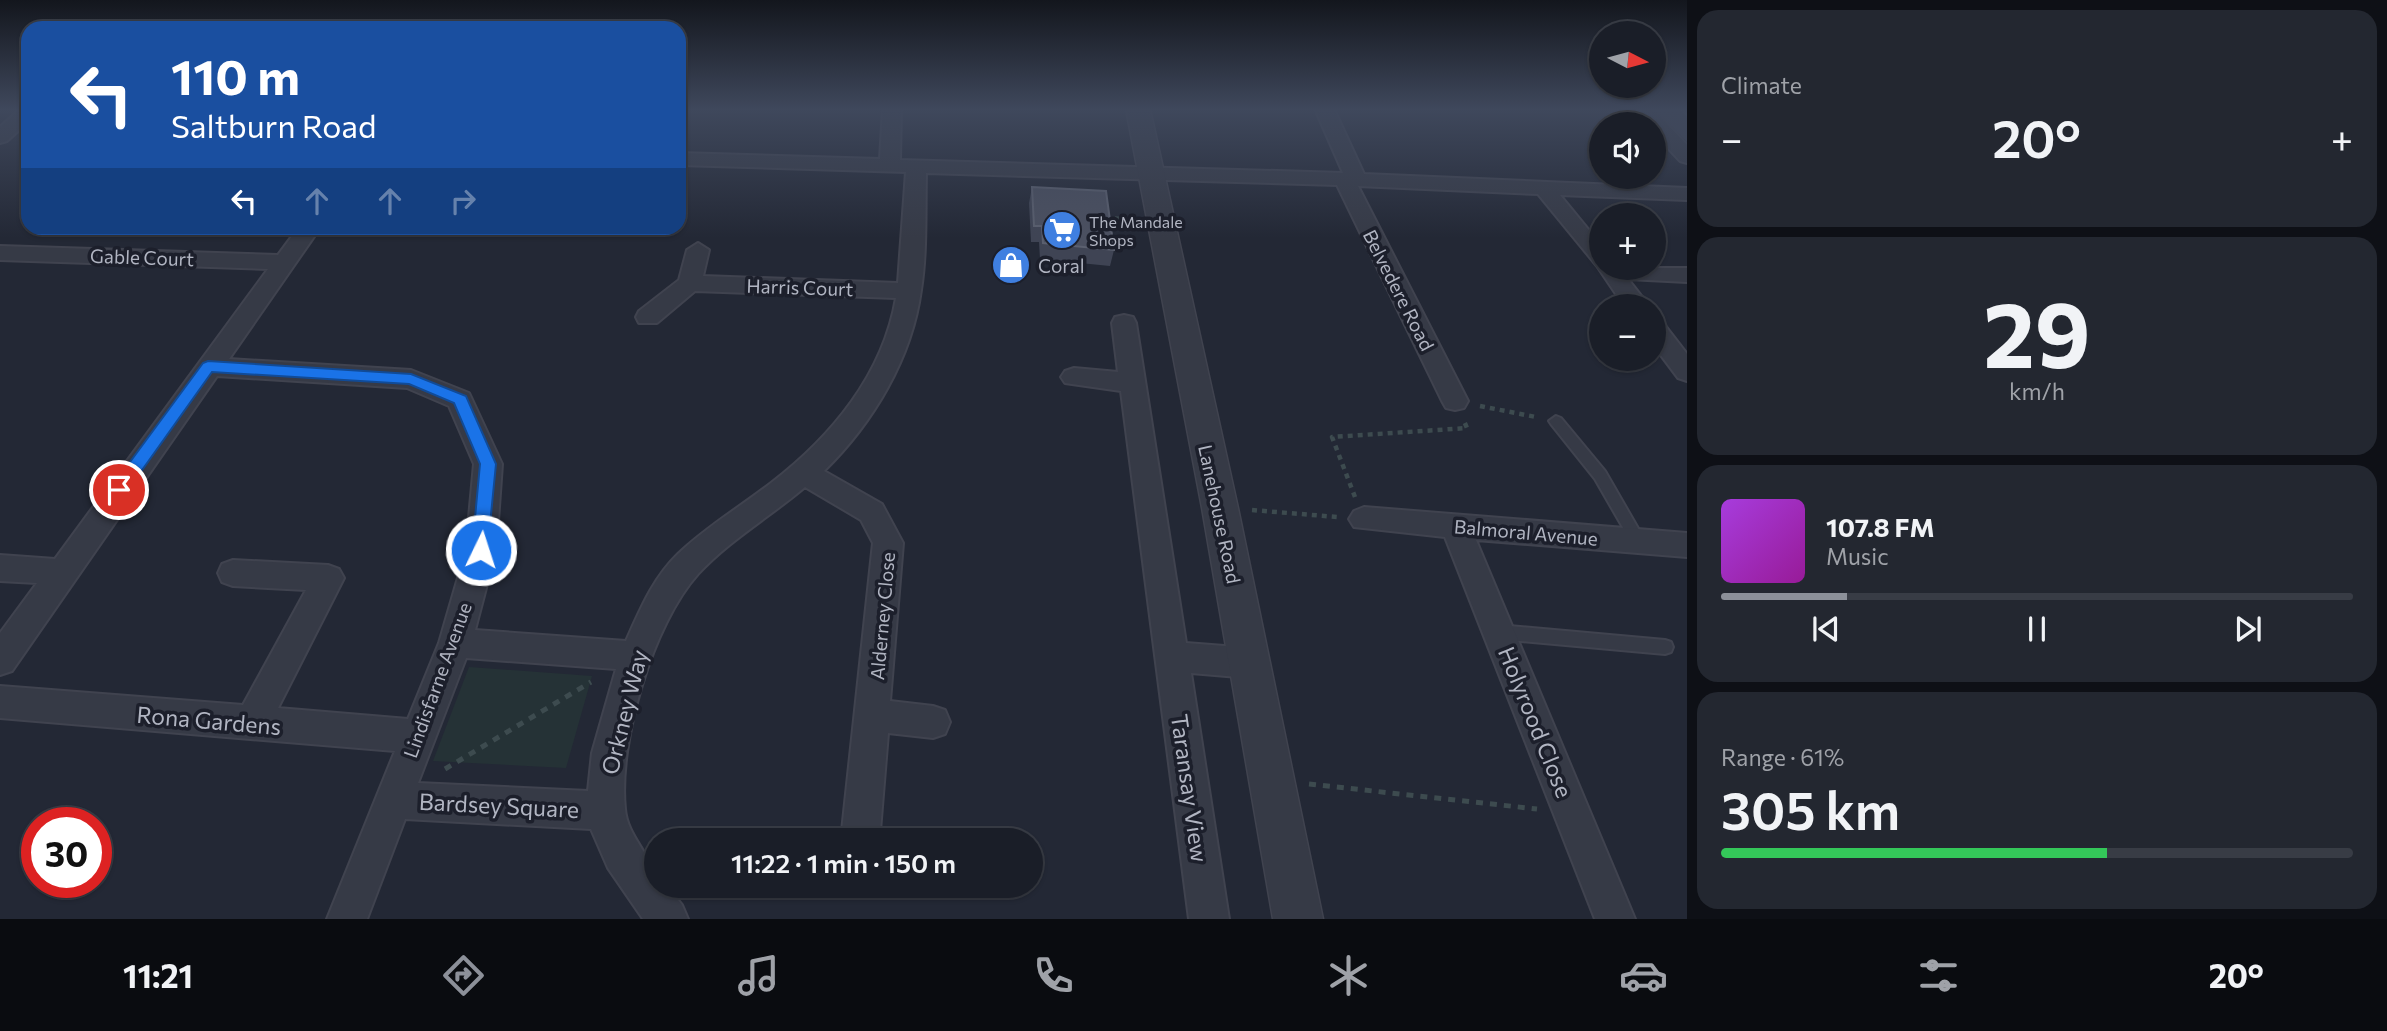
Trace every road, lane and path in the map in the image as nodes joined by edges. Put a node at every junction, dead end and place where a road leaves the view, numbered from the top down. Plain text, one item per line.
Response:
1 (890, 152) edge
2 (1147, 152) edge
3 (1340, 152) edge
4 (686, 159) edge
5 (890, 165) junction
6 (916, 168) junction
7 (1151, 174) junction
8 (1351, 180) junction
9 (1545, 188) junction
10 (1687, 194) edge
11 (304, 235) edge
12 (1589, 244) edge
13 (698, 250) dead end
14 (0, 253) edge
15 (285, 262) junction
16 (1666, 273) edge
17 (1687, 275) edge
18 (1617, 280) edge
19 (690, 284) junction
20 (910, 291) junction
21 (1628, 294) edge
22 (648, 317) dead end
23 (1124, 323) dead end
24 (1666, 345) edge
25 (208, 366) junction
26 (1687, 372) edge
27 (1074, 377) dead end
28 (1133, 383) junction
29 (1455, 401) junction
30 (1556, 421) joint
31 (806, 474) junction
32 (1220, 508) junction
33 (1364, 519) junction
34 (1455, 526) junction
35 (1638, 541) junction
36 (1687, 545) edge
37 (0, 568) edge
38 (60, 572) junction
39 (233, 573) dead end
40 (1498, 632) junction
41 (455, 643) junction
42 (1665, 647) dead end
43 (634, 656) junction
44 (1172, 657) junction
45 (0, 660) edge
46 (1250, 663) junction
47 (0, 702) edge
48 (874, 715) junction
49 (933, 722) dead end
50 (252, 723) junction
51 (418, 736) junction
52 (439, 773) dead end
53 (1273, 781) junction
54 (393, 800) junction
55 (606, 811) junction
56 (1573, 813) junction
57 (861, 828) edge
58 (347, 919) edge
59 (668, 919) edge
60 (1209, 919) edge
61 (1298, 919) edge
62 (1615, 919) edge

1 - 5 street
2 - 7 street, Lanehouse Road
3 - 8 street, Belvedere Road
4 - 5 street
5 - 6 street
6 - 7 street
6 - 20 street, Orkney Way
7 - 8 street
7 - 32 street, Lanehouse Road
8 - 9 street
8 - 29 street, Belvedere Road
9 - 10 street
9 - 12 street
11 - 15 street
13 - 19 street
14 - 15 street, Gable Court
15 - 25 street
16 - 17 street
18 - 21 street
19 - 20 street, Harris Court
19 - 22 street
20 - 31 street, Orkney Way
23 - 28 street, Taransay View
24 - 26 street
25 - 38 street
25 - 41 street, Lindisfarne Avenue
27 - 28 street
28 - 44 street, Taransay View
29 - 30 path
29 - 33 path
30 - 35 lane
31 - 43 street, Orkney Way
31 - 48 street, Alderney Close
32 - 33 path
32 - 46 street, Lanehouse Road
33 - 34 street, Balmoral Avenue
34 - 35 street, Balmoral Avenue
34 - 40 street, Holyrood Close
35 - 36 street, Balmoral Avenue
37 - 38 street
38 - 45 street
39 - 50 street
40 - 42 lane
40 - 56 street, Holyrood Close
41 - 43 street
41 - 51 street, Lindisfarne Avenue
43 - 52 path
43 - 55 street, Orkney Way
44 - 46 street
44 - 60 street, Taransay View
46 - 53 street, Lanehouse Road
47 - 50 street, Rona Gardens
48 - 49 street
48 - 57 street, Alderney Close
50 - 51 street, Rona Gardens
51 - 54 street, Lindisfarne Avenue
53 - 56 path
53 - 61 street, Lanehouse Road
54 - 55 street, Bardsey Square
54 - 58 street, Lindisfarne Avenue
55 - 59 street, Orkney Way
56 - 62 street, Holyrood Close

